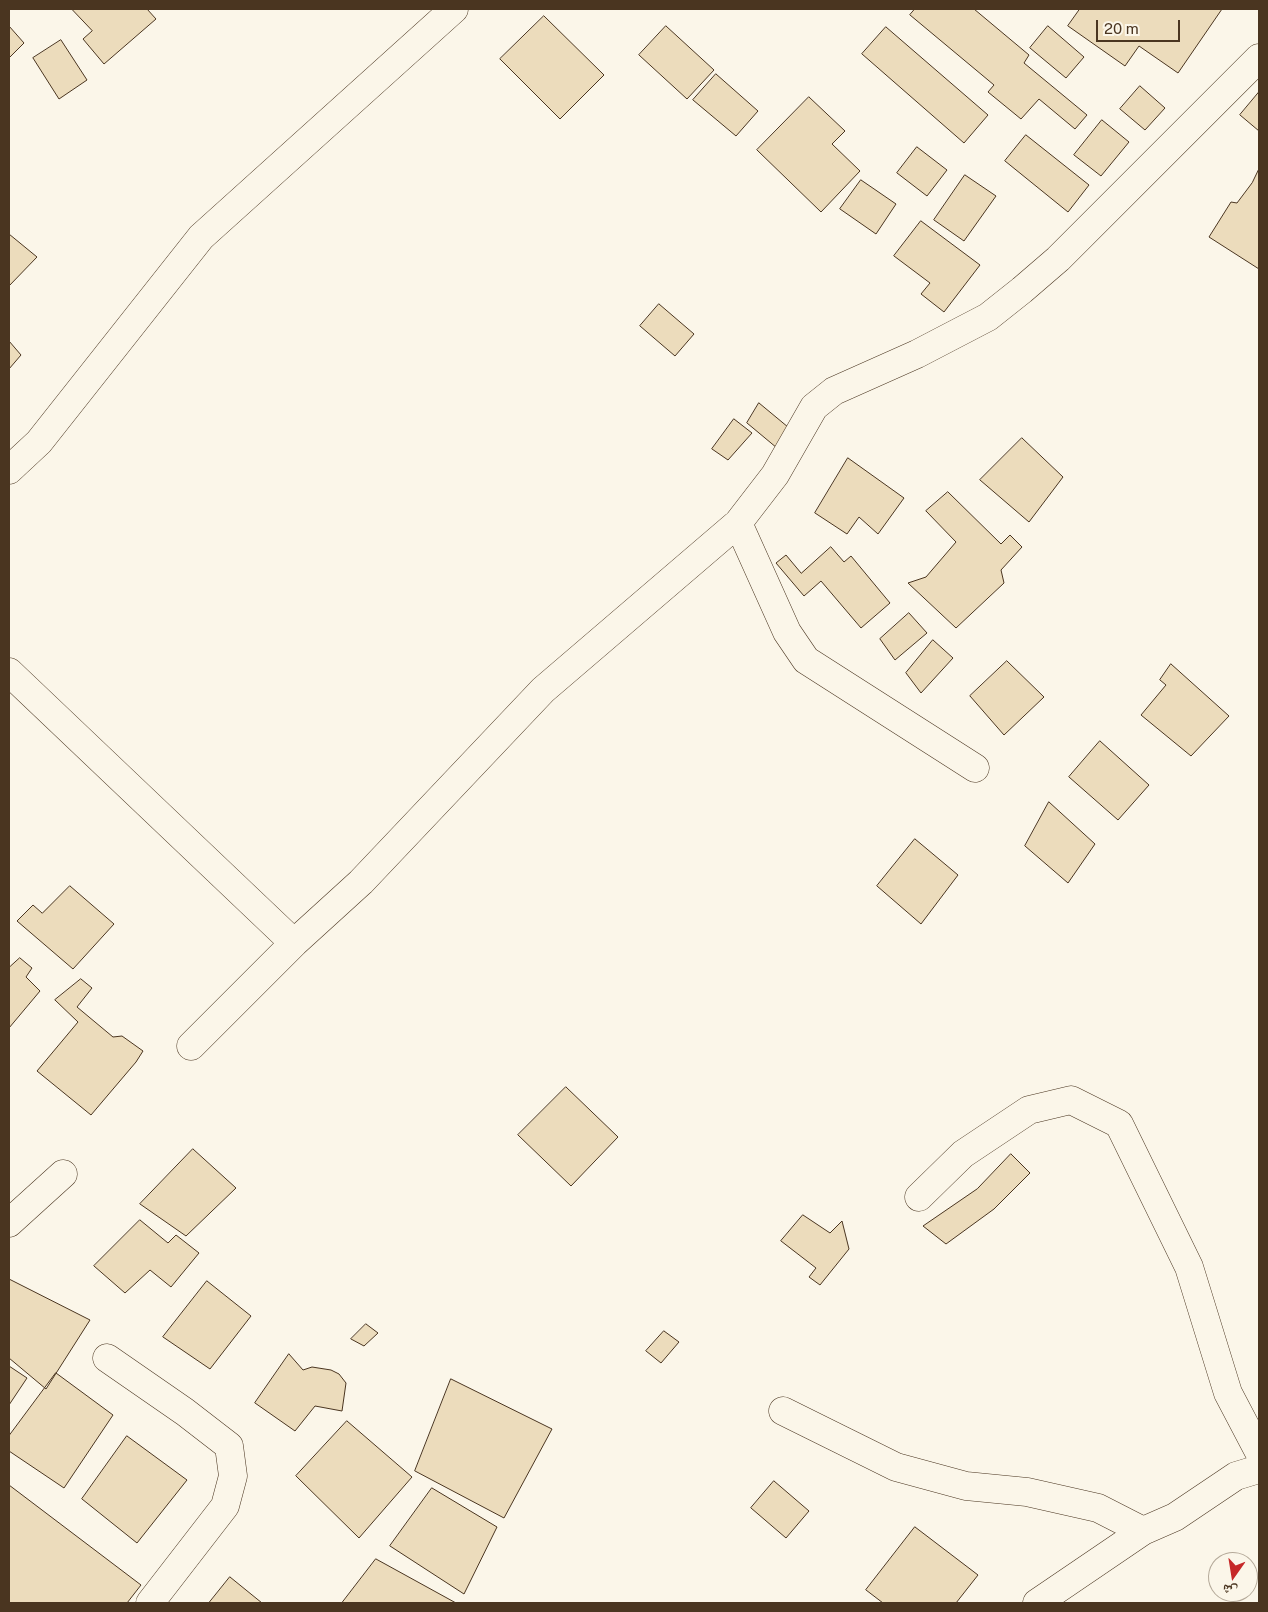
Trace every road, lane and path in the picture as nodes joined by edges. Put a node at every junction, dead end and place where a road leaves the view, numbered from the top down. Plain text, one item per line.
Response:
1 (454, 9) edge
2 (1259, 58) edge
3 (9, 470) edge
4 (738, 523) junction
5 (9, 672) edge
6 (974, 768) dead end
7 (294, 943) junction
8 (191, 1046) dead end
9 (63, 1174) dead end
10 (919, 1197) dead end
11 (9, 1223) edge
12 (107, 1358) dead end
13 (783, 1410) dead end
14 (1259, 1452) edge
15 (1259, 1469) edge
16 (1143, 1531) junction
17 (150, 1603) edge
18 (1037, 1603) edge

1 - 3 street
2 - 4 street
4 - 6 street
4 - 7 street
5 - 7 street
7 - 8 street
9 - 11 street
10 - 14 street
12 - 17 street
13 - 16 street
15 - 16 street
16 - 18 street

